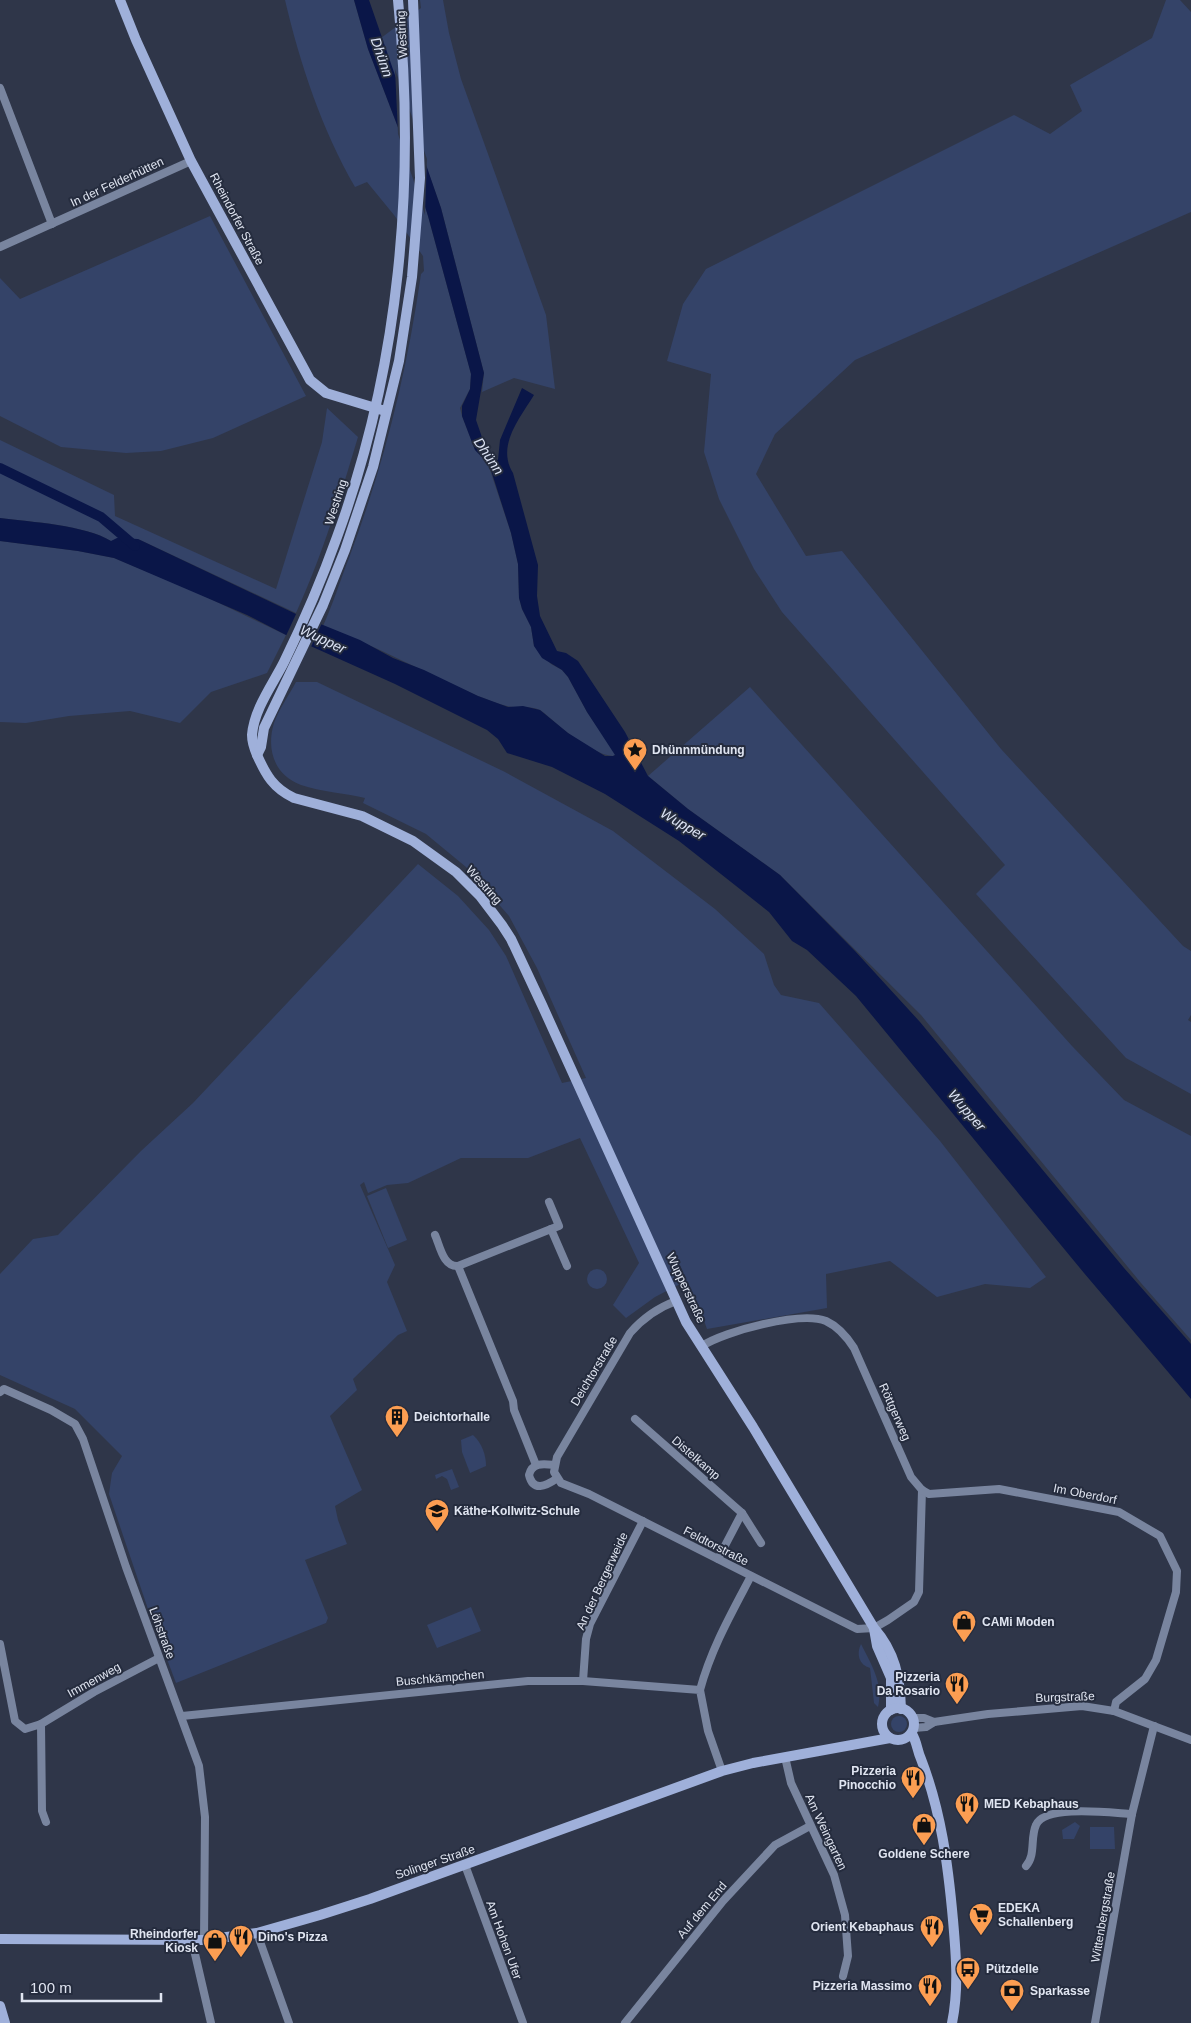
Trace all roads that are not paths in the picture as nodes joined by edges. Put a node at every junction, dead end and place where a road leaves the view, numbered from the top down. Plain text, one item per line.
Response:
1 (120, 0) edge
2 (398, 0) edge
3 (413, 0) edge
4 (0, 88) edge
5 (191, 161) junction
6 (52, 224) junction
7 (0, 247) edge
8 (376, 409) junction
9 (388, 412) junction
10 (258, 755) junction
11 (511, 938) joint
12 (549, 1202) dead end
13 (551, 1229) junction
14 (435, 1235) dead end
15 (458, 1266) junction
16 (566, 1266) dead end
17 (676, 1301) junction
18 (702, 1346) junction
19 (0, 1392) edge
20 (635, 1419) dead end
21 (536, 1465) junction
22 (555, 1472) junction
23 (922, 1490) junction
24 (742, 1513) junction
25 (643, 1521) junction
26 (761, 1543) dead end
27 (718, 1559) junction
28 (751, 1576) junction
29 (874, 1628) junction
30 (0, 1644) edge
31 (159, 1658) junction
32 (583, 1681) junction
33 (700, 1690) junction
34 (896, 1710) junction
35 (1114, 1710) junction
36 (182, 1716) junction
37 (41, 1724) junction
38 (883, 1725) junction
39 (1154, 1726) junction
40 (911, 1730) junction
41 (890, 1738) junction
42 (1191, 1740) edge
43 (866, 1741) junction
44 (785, 1757) junction
45 (722, 1771) junction
46 (1132, 1814) junction
47 (46, 1822) dead end
48 (810, 1826) junction
49 (465, 1865) junction
50 (1026, 1866) dead end
51 (257, 1933) junction
52 (0, 1939) edge
53 (204, 1940) junction
54 (192, 1941) junction
55 (843, 1976) dead end
56 (0, 2006) edge
57 (5, 2023) edge
58 (211, 2023) edge
59 (289, 2023) edge
60 (523, 2023) edge
61 (625, 2023) edge
62 (952, 2023) edge
63 (1095, 2023) edge

1 - 5 main road, Rheindorfer Straße
2 - 8 main road, Westring
3 - 9 main road, Westring
4 - 6 street
5 - 6 street, In der Felderhütten
5 - 8 main road, Rheindorfer Straße
6 - 7 street, In der Felderhütten
8 - 9 main road, Rheindorfer Straße
8 - 10 main road, Westring
9 - 10 main road, Westring
10 - 11 main road, Westring
11 - 17 main road, Wupperstraße
12 - 13 street
13 - 15 street
13 - 16 street
14 - 15 street
15 - 21 street
17 - 18 main road, Wupperstraße
17 - 22 street, Deichtorstraße
18 - 23 street, Röttgerweg
18 - 29 main road, Wupperstraße
19 - 31 street, Löhstraße
20 - 24 street, Distelkamp
21 - 22 street
21 - 22 street
22 - 25 street, Feldtorstraße
23 - 29 street
23 - 35 street, Im Oberdorf
24 - 26 street, Distelkamp
24 - 27 street
25 - 27 street, Feldtorstraße
25 - 32 street, An der Bergerweide
27 - 28 street, Feldtorstraße
28 - 29 street, Feldtorstraße
28 - 33 street
29 - 34 main road, Wupperstraße
30 - 37 street
31 - 36 street, Löhstraße
31 - 37 street, Immenweg
32 - 33 street, Buschkämpchen
32 - 36 street, Buschkämpchen
33 - 45 street
34 - 38 main road
34 - 40 main road
35 - 39 street, Burgstraße
35 - 40 street, Burgstraße
36 - 53 street, Löhstraße
37 - 47 street
38 - 41 main road
38 - 43 main road, Solinger Straße
39 - 42 street, Burgstraße
39 - 46 street, Wittenbergstraße
40 - 41 main road
40 - 62 main road
41 - 43 main road, Solinger Straße
43 - 44 main road, Solinger Straße
44 - 45 main road, Solinger Straße
44 - 48 street, Am Weingarten
45 - 49 main road, Solinger Straße
46 - 50 street
46 - 63 street, Wittenbergstraße
48 - 55 street, Am Weingarten
48 - 61 street, Auf dem End
49 - 51 main road, Solinger Straße
49 - 60 street, Am Hohen Ufer
51 - 53 main road, Solinger Straße
51 - 59 street
52 - 54 main road, Solinger Straße
53 - 54 main road, Solinger Straße
54 - 58 street
56 - 57 main road

